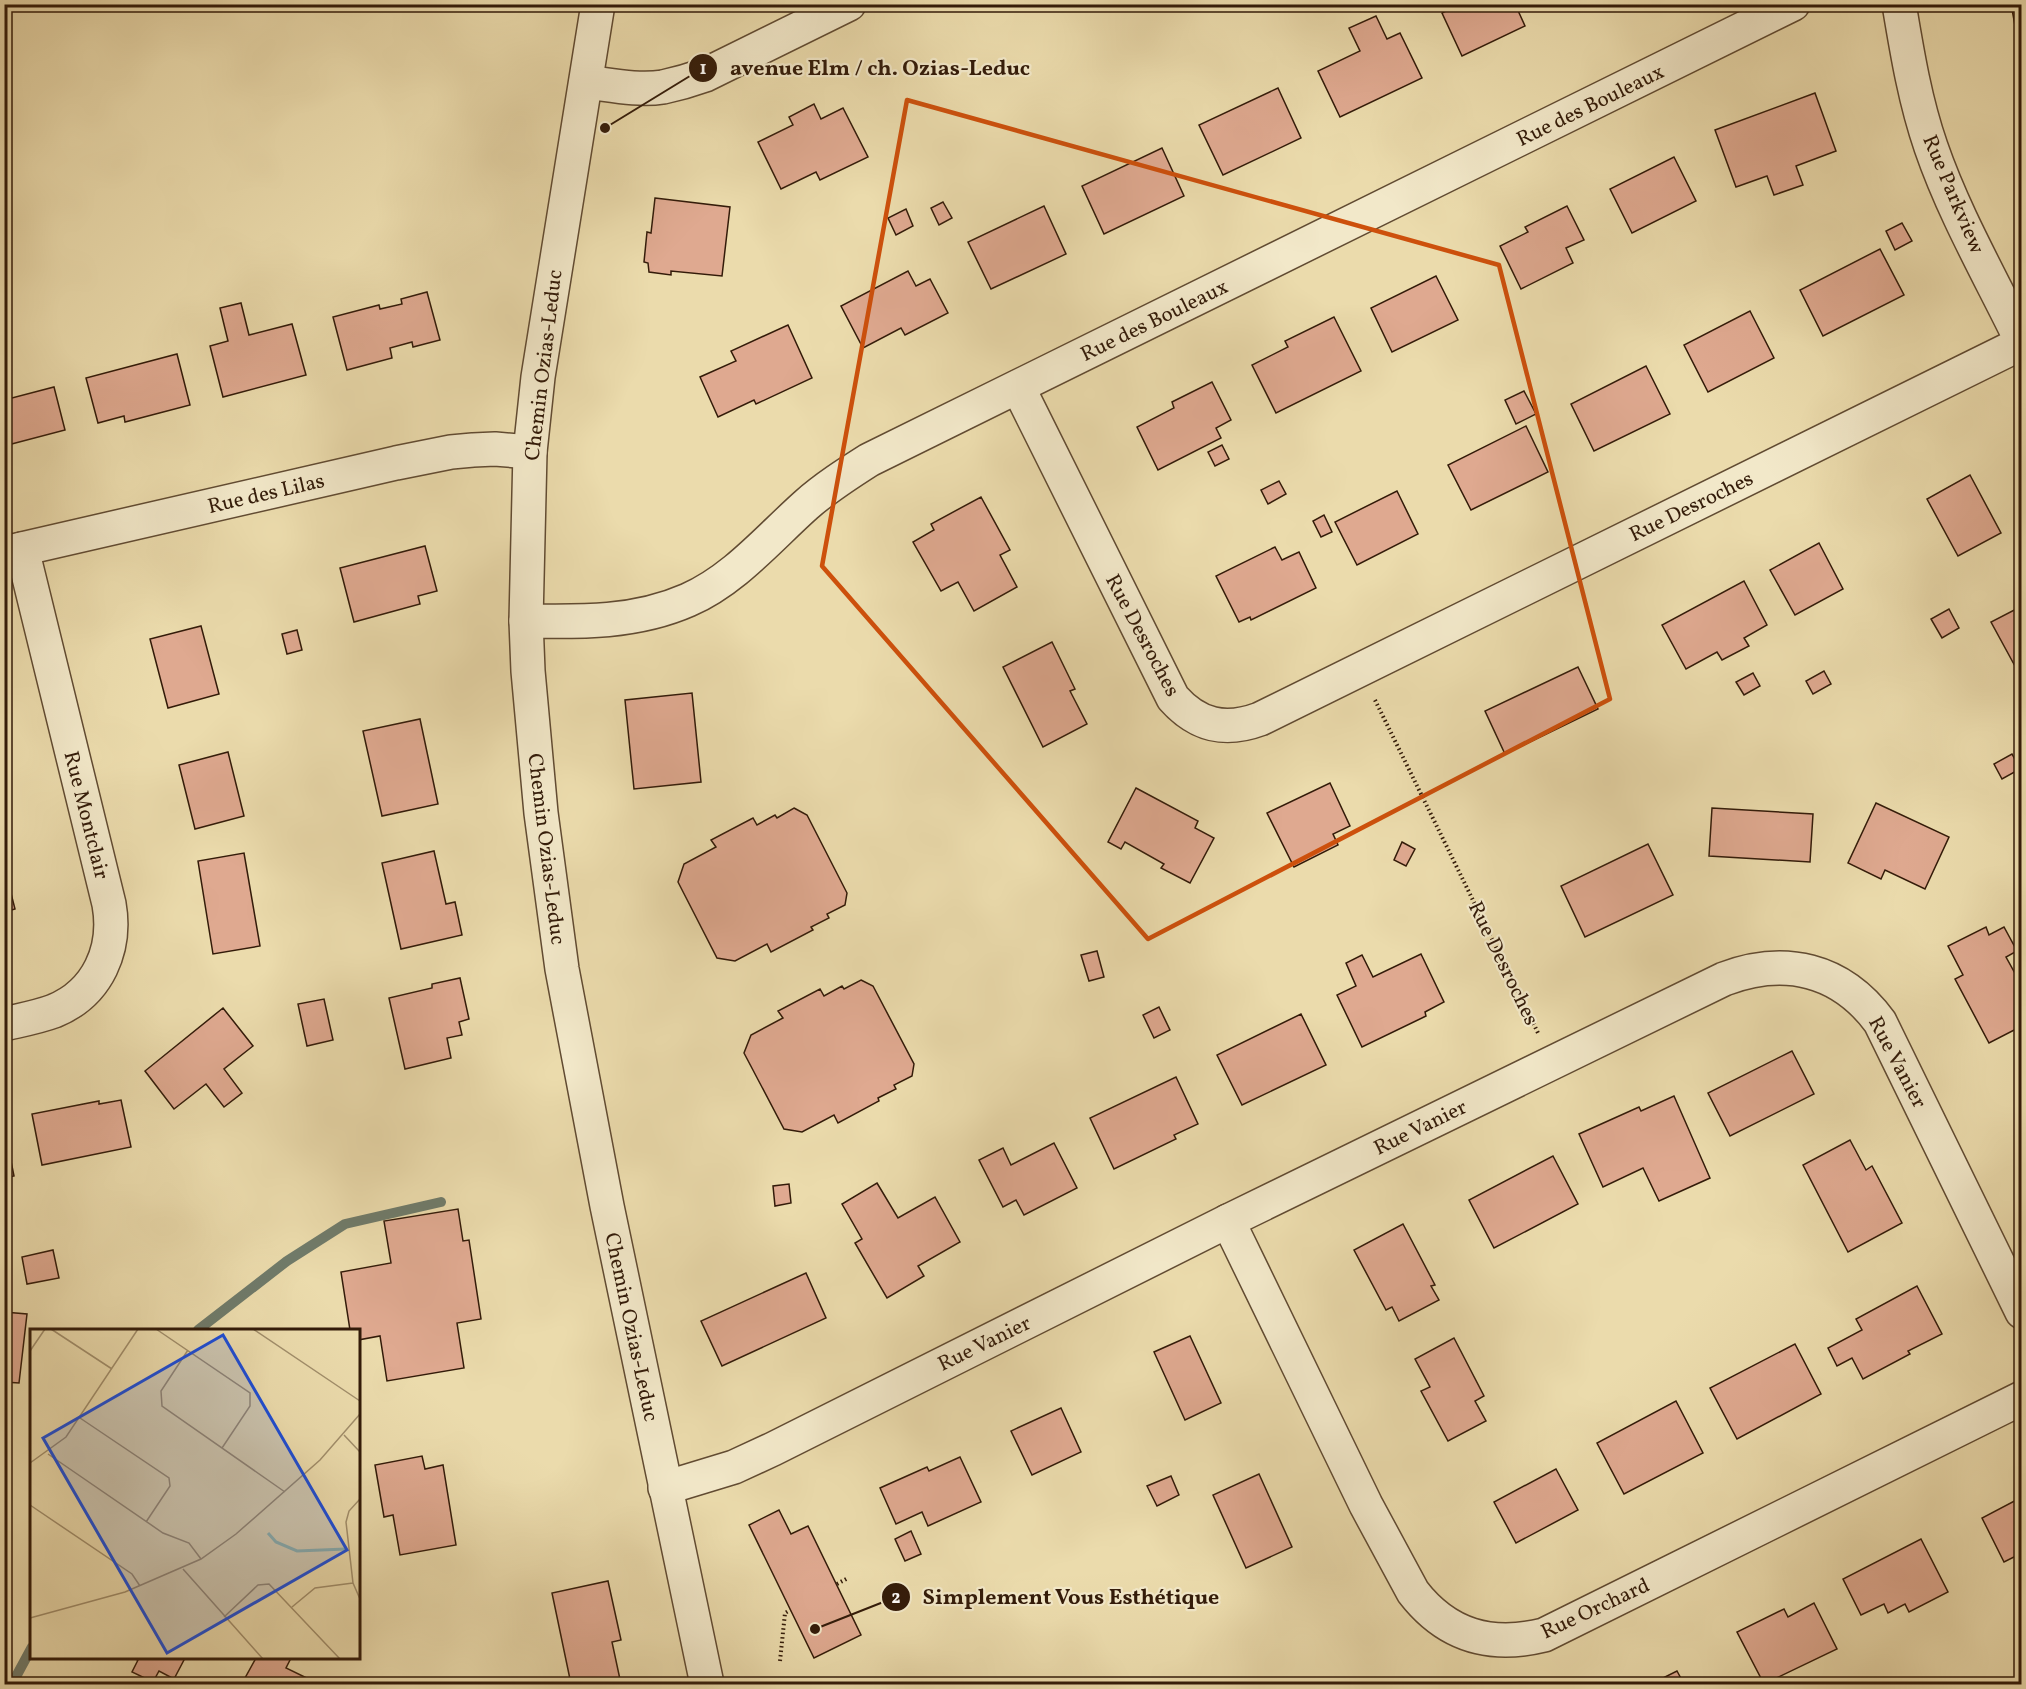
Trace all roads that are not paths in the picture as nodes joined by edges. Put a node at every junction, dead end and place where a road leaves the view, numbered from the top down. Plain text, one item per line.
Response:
1 (598, 4) edge
2 (849, 4) edge
3 (1793, 4) edge
4 (1899, 4) edge
5 (586, 82) junction
6 (2022, 343) edge
7 (1018, 387) junction
8 (530, 453) junction
9 (13, 551) edge
10 (526, 621) junction
11 (4, 1024) edge
12 (1228, 1221) junction
13 (2022, 1312) edge
14 (2022, 1398) edge
15 (665, 1488) junction
16 (707, 1684) edge

1 - 5 street, Chemin Ozias-Leduc
2 - 5 street
3 - 7 street, Rue des Bouleaux
4 - 6 street, Rue Parkview
5 - 8 street, Chemin Ozias-Leduc
6 - 7 street, Rue Desroches
7 - 10 street, Rue des Bouleaux
8 - 9 street, Rue des Lilas
8 - 10 street, Chemin Ozias-Leduc
9 - 11 street, Rue Montclair
10 - 15 street, Chemin Ozias-Leduc
12 - 13 street, Rue Vanier
12 - 14 street, Rue Orchard
12 - 15 street, Rue Vanier
15 - 16 street, Chemin Ozias-Leduc

